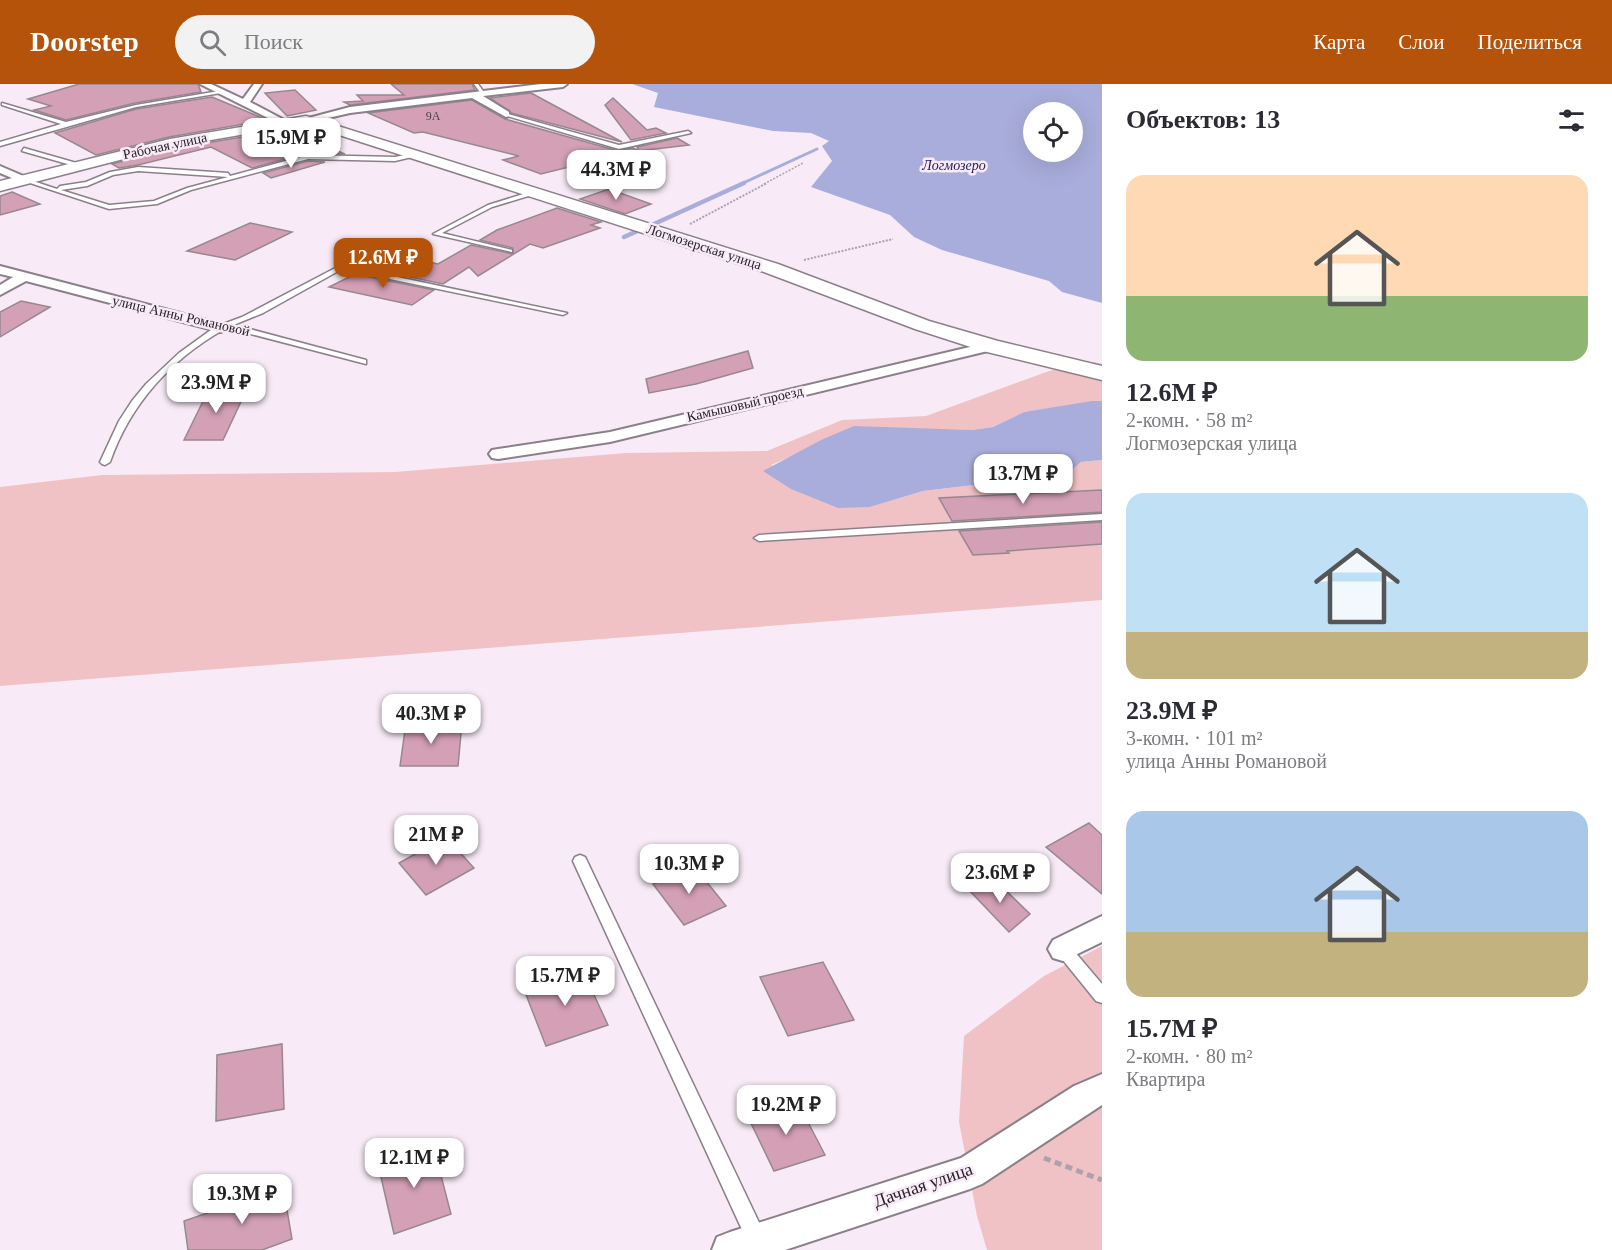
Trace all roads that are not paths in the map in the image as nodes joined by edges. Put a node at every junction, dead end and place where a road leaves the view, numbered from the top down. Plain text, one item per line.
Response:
1 (204, 84) edge
2 (258, 84) edge
3 (476, 84) edge
4 (563, 84) edge
5 (219, 92) junction
6 (484, 94) junction
7 (474, 95) junction
8 (4, 104) dead end
9 (244, 104) junction
10 (506, 114) joint
11 (306, 120) junction
12 (285, 123) junction
13 (66, 124) junction
14 (688, 133) dead end
15 (0, 144) edge
16 (24, 150) dead end
17 (414, 155) junction
18 (78, 165) junction
19 (0, 169) edge
20 (239, 176) junction
21 (24, 180) junction
22 (0, 186) edge
23 (56, 189) junction
24 (533, 193) junction
25 (510, 251) dead end
26 (0, 270) edge
27 (24, 276) junction
28 (0, 291) edge
29 (562, 314) dead end
30 (221, 328) junction
31 (991, 346) junction
32 (363, 362) dead end
33 (1102, 373) edge
34 (498, 454) dead end
35 (105, 462) dead end
36 (1102, 517) edge
37 (759, 537) dead end
38 (580, 861) dead end
39 (1102, 928) edge
40 (1063, 949) joint
41 (1102, 996) edge
42 (1102, 1089) edge
43 (744, 1245) edge

1 - 5 street
2 - 9 street
3 - 6 lane
4 - 6 street, Рабочая улица
5 - 9 street
5 - 13 lane
6 - 7 street, Рабочая улица
7 - 10 street
7 - 11 street, Рабочая улица
8 - 13 lane
9 - 12 street
10 - 14 lane
11 - 12 street, Рабочая улица
11 - 17 street, Логмозерская улица
12 - 18 street, Рабочая улица
13 - 15 lane
16 - 18 lane
17 - 20 lane
17 - 24 street, Логмозерская улица
18 - 21 street, Рабочая улица
19 - 21 street
20 - 23 lane
20 - 23 lane
21 - 22 street, Рабочая улица
21 - 23 lane
24 - 25 lane
24 - 31 street, Логмозерская улица
26 - 27 street, улица Анны Романовой
27 - 28 street
27 - 30 street, улица Анны Романовой
29 - 30 lane
30 - 32 lane, улица Анны Романовой
30 - 35 lane
31 - 33 street, Логмозерская улица
31 - 34 street, Камышовый проезд
36 - 37 lane
38 - 43 lane
39 - 40 street
40 - 41 lane
42 - 43 street, Дачная улица

